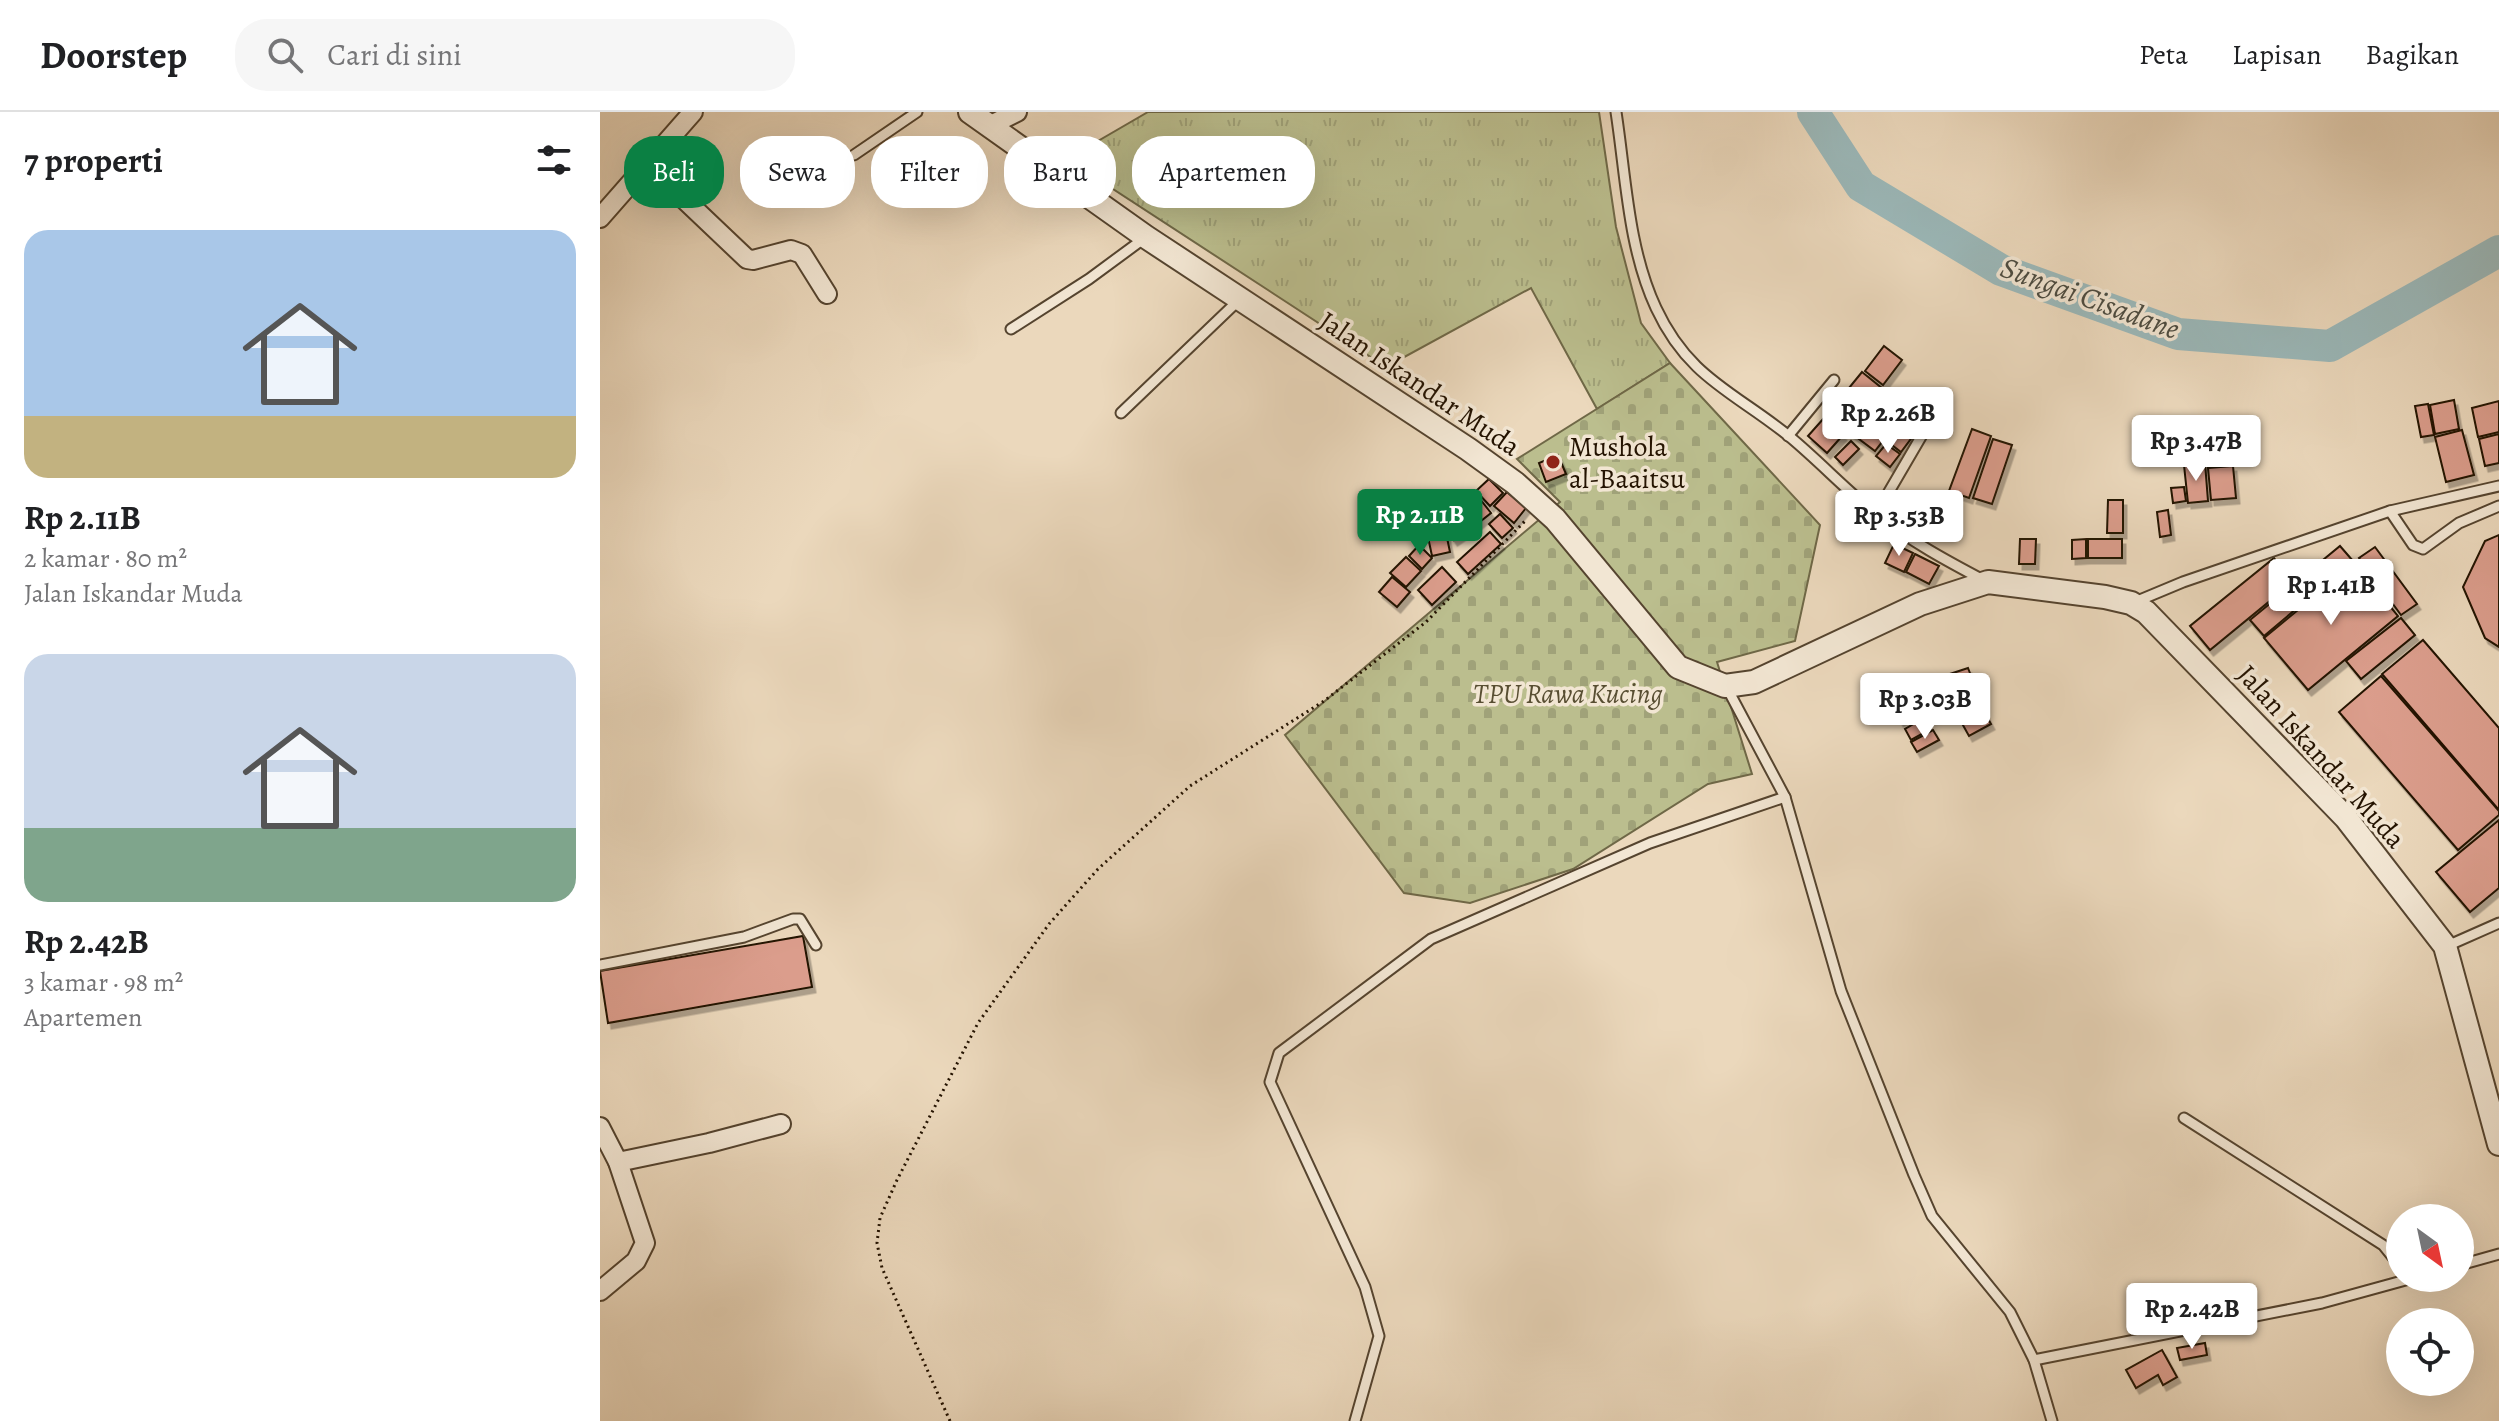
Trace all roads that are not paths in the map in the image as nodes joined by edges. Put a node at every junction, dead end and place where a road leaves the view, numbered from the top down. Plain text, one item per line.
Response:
1 (693, 112) edge
2 (917, 112) edge
3 (970, 112) edge
4 (1017, 112) edge
5 (1616, 112) edge
6 (989, 126) junction
7 (672, 136) edge
8 (855, 154) edge
9 (624, 190) edge
10 (693, 208) edge
11 (600, 218) edge
12 (1146, 237) junction
13 (827, 294) dead end
14 (1240, 299) junction
15 (1011, 329) dead end
16 (1834, 380) dead end
17 (1121, 413) dead end
18 (1925, 430) dead end
19 (1788, 436) junction
20 (2499, 486) edge
21 (2499, 506) edge
22 (2390, 511) junction
23 (1876, 514) junction
24 (1988, 582) junction
25 (2131, 603) junction
26 (1725, 686) junction
27 (1785, 797) junction
28 (2499, 923) edge
29 (816, 945) dead end
30 (2445, 946) junction
31 (600, 965) edge
32 (2184, 1118) dead end
33 (781, 1124) dead end
34 (600, 1127) edge
35 (2499, 1144) edge
36 (618, 1162) junction
37 (2386, 1249) edge
38 (2499, 1254) edge
39 (2474, 1261) edge
40 (2386, 1285) edge
41 (600, 1291) edge
42 (2034, 1360) junction
43 (1355, 1421) edge
44 (2052, 1421) edge

1 - 7 street
2 - 8 lane
3 - 6 street, Jalan Iskandar Muda
4 - 6 street
5 - 19 lane
6 - 12 street, Jalan Iskandar Muda
9 - 11 street
10 - 13 street
12 - 14 street, Jalan Iskandar Muda
12 - 15 lane
14 - 17 lane
14 - 26 street, Jalan Iskandar Muda
16 - 19 lane
18 - 23 lane
19 - 23 lane
20 - 22 lane
21 - 22 lane
22 - 25 lane
23 - 24 lane
24 - 25 street, Jalan Iskandar Muda
24 - 26 street, Jalan Iskandar Muda
25 - 30 street, Jalan Iskandar Muda
26 - 27 lane
27 - 42 lane
27 - 43 lane
28 - 30 lane
29 - 31 lane
30 - 35 street, Jalan Iskandar Muda
32 - 37 lane
33 - 36 street
34 - 36 street
36 - 41 street
38 - 39 lane
40 - 42 lane
42 - 44 lane

